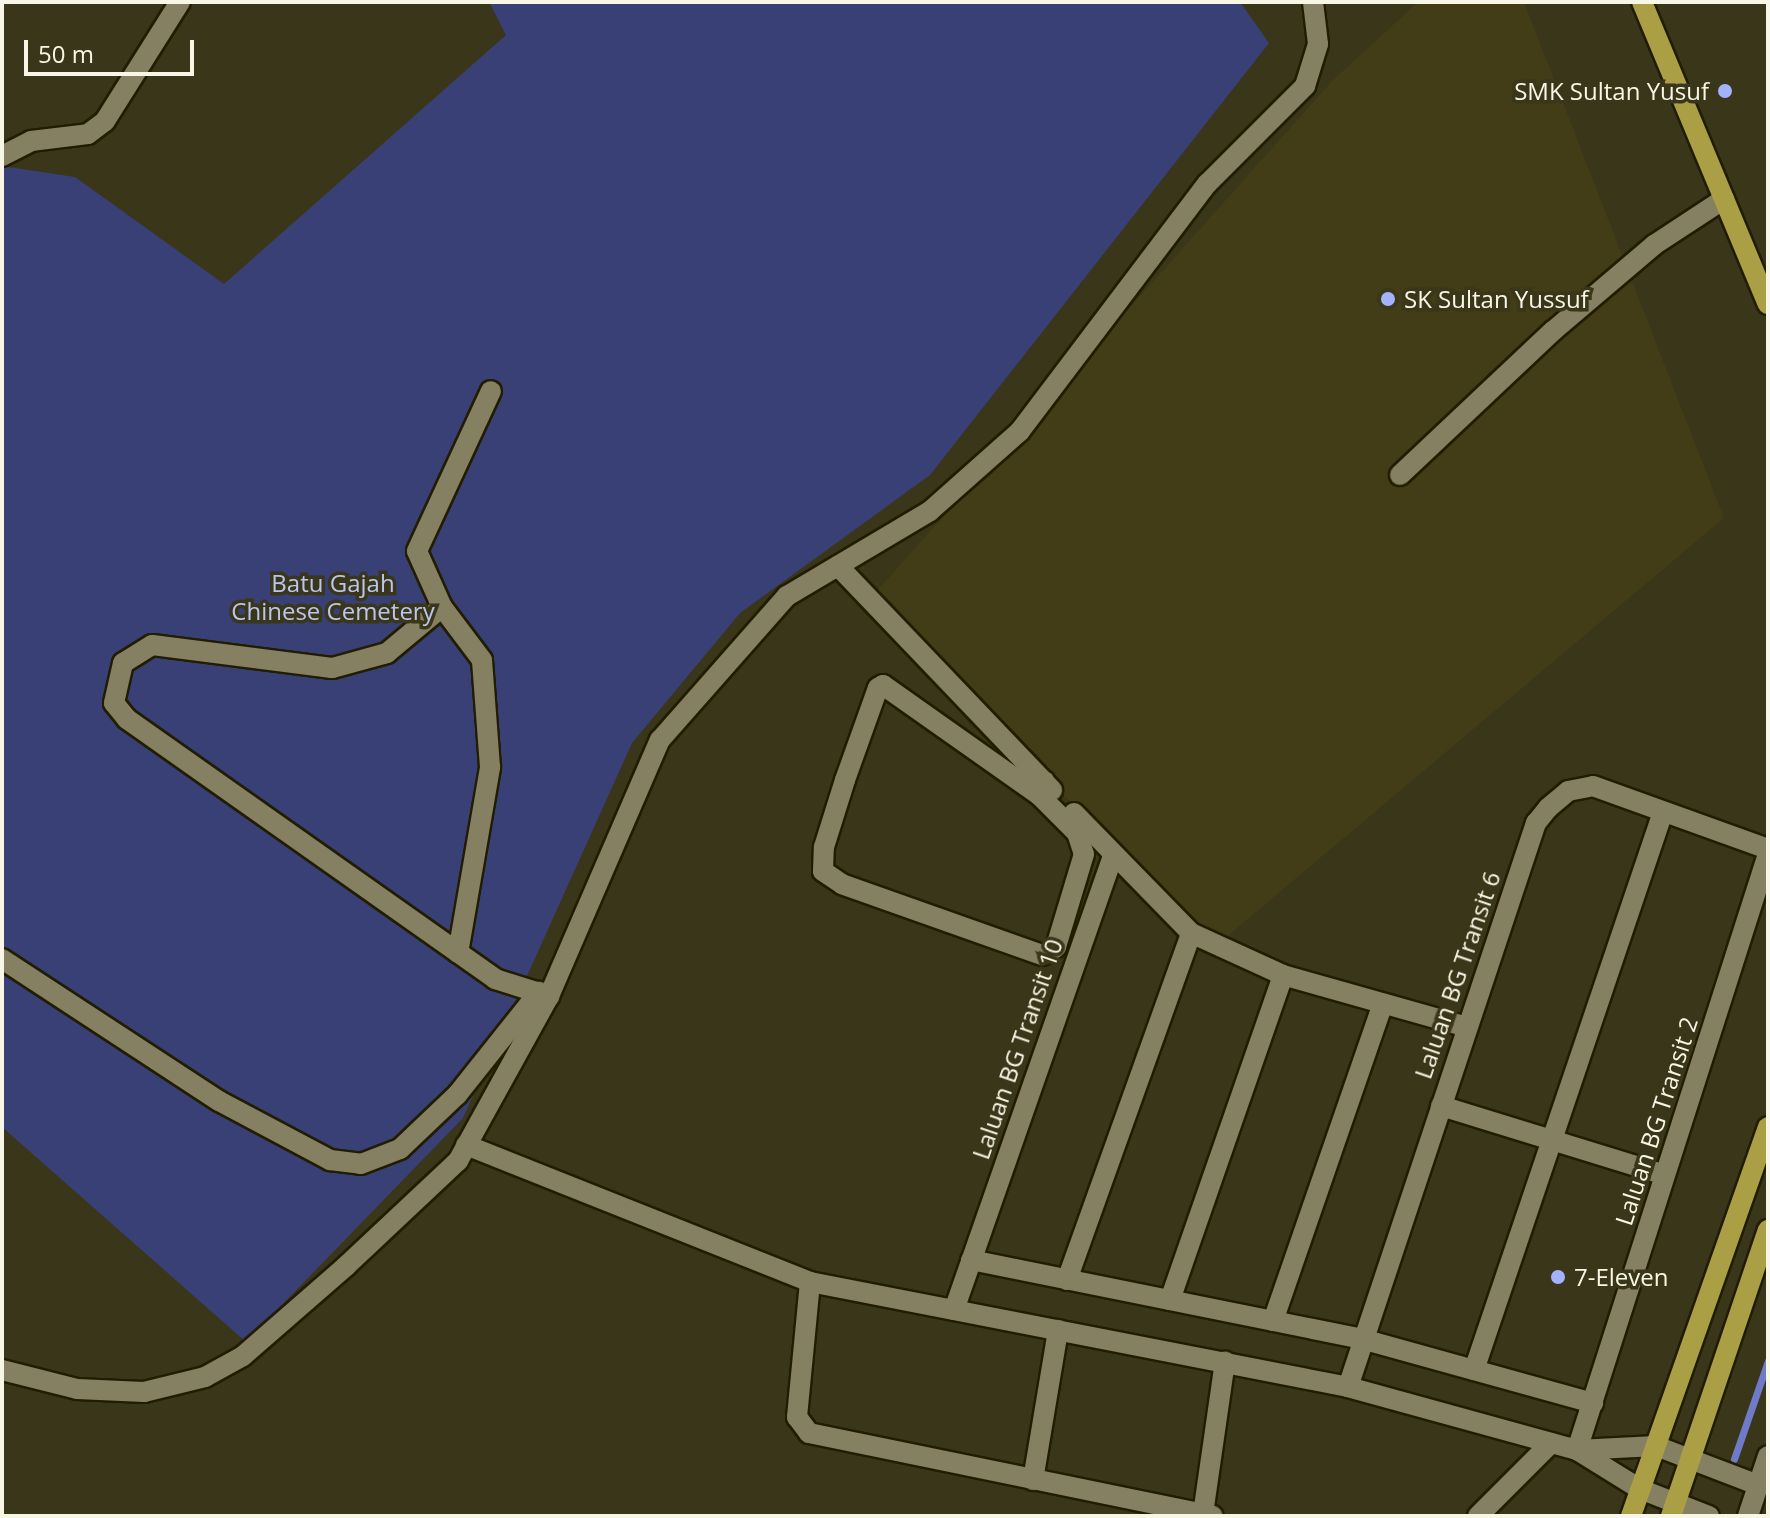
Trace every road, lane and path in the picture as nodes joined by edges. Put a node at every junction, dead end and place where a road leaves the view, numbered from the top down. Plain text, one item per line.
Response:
1 (180, 2) edge
2 (1313, 2) edge
3 (1642, 2) edge
4 (2, 156) edge
5 (1724, 199) junction
6 (1768, 304) edge
7 (491, 391) dead end
8 (1400, 475) dead end
9 (838, 566) junction
10 (442, 607) junction
11 (1042, 788) junction
12 (1663, 812) junction
13 (1768, 852) edge
14 (1113, 856) junction
15 (1191, 933) junction
16 (458, 953) junction
17 (2, 959) edge
18 (1283, 975) junction
19 (544, 994) junction
20 (1383, 1003) junction
21 (1467, 1027) junction
22 (1441, 1106) junction
23 (1768, 1127) edge
24 (1549, 1140) junction
25 (466, 1145) junction
26 (1665, 1175) junction
27 (1768, 1230) edge
28 (971, 1260) junction
29 (1067, 1280) junction
30 (810, 1282) junction
31 (1170, 1300) junction
32 (954, 1310) junction
33 (1273, 1321) junction
34 (1058, 1330) junction
35 (1362, 1339) junction
36 (1225, 1362) junction
37 (2, 1370) edge
38 (1474, 1370) junction
39 (1348, 1387) junction
40 (1593, 1403) junction
41 (1551, 1443) junction
42 (1656, 1446) junction
43 (1577, 1450) junction
44 (1768, 1456) edge
45 (1692, 1460) junction
46 (1033, 1480) junction
47 (1758, 1485) junction
48 (1640, 1489) junction
49 (1673, 1509) edge
50 (1208, 1515) edge
51 (1478, 1516) edge
52 (1631, 1516) edge
53 (1709, 1516) edge
54 (1748, 1516) edge

1 - 4 street
2 - 9 street
3 - 5 main road
5 - 6 main road
5 - 8 street
7 - 10 street
9 - 11 street
9 - 19 street
10 - 16 street
10 - 16 street
11 - 11 street
11 - 14 street
12 - 13 street, Laluan BG Transit 6
12 - 21 street, Laluan BG Transit 6
12 - 24 street
13 - 26 street, Laluan BG Transit 2
14 - 15 street
14 - 28 street, Laluan BG Transit 10
15 - 18 street
15 - 29 street
16 - 19 street
17 - 19 street
18 - 20 street
18 - 31 street
19 - 25 street
20 - 21 street
20 - 33 street
21 - 22 street, Laluan BG Transit 6
22 - 24 street
22 - 35 street, Laluan BG Transit 6
23 - 42 main road
24 - 26 street
24 - 38 street
25 - 30 street
25 - 37 street
26 - 40 street, Laluan BG Transit 2
27 - 45 main road
28 - 29 street
28 - 32 street, Laluan BG Transit 10
29 - 31 street
30 - 32 street
30 - 46 street
31 - 33 street
32 - 34 street
33 - 35 street
34 - 36 street
34 - 46 street
35 - 38 street
35 - 39 street, Laluan BG Transit 6
36 - 39 street
36 - 50 street
38 - 40 street
39 - 41 street
40 - 43 street, Laluan BG Transit 2
41 - 43 street
41 - 51 street
42 - 43 street
42 - 45 street
42 - 48 main road
43 - 48 street
44 - 47 street
45 - 47 street
45 - 49 main road
46 - 50 street
47 - 54 street
48 - 49 street
48 - 52 main road
49 - 53 street

